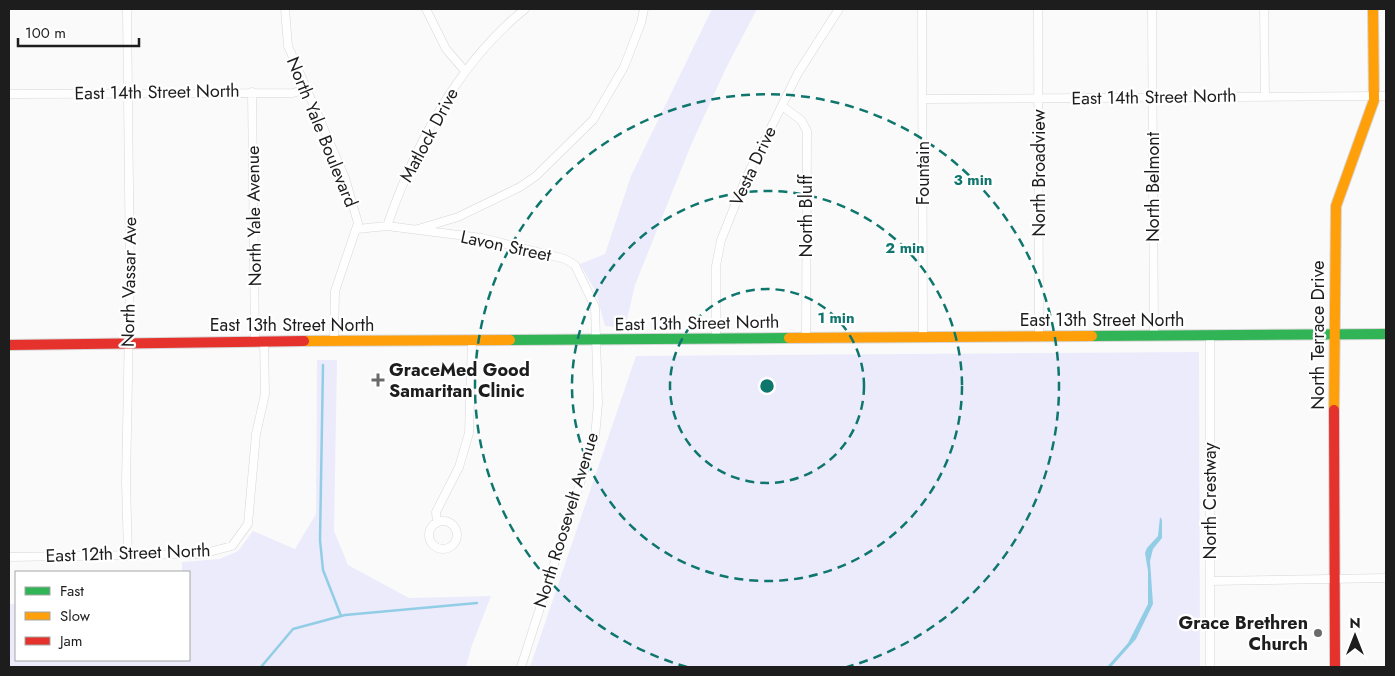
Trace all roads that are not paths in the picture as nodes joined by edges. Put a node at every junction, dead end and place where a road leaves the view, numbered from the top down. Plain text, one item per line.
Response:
1 (127, 9) edge
2 (285, 9) edge
3 (426, 9) edge
4 (525, 9) edge
5 (644, 9) edge
6 (839, 9) edge
7 (922, 9) edge
8 (1038, 9) edge
9 (1152, 9) edge
10 (1264, 9) edge
11 (1373, 9) edge
12 (465, 71) junction
13 (306, 89) junction
14 (252, 92) junction
15 (128, 93) junction
16 (9, 94) edge
17 (1265, 96) junction
18 (1374, 96) junction
19 (1386, 96) edge
20 (1152, 98) junction
21 (922, 99) junction
22 (1038, 99) junction
23 (782, 106) junction
24 (387, 226) junction
25 (357, 229) junction
26 (413, 230) junction
27 (1386, 334) edge
28 (1334, 335) junction
29 (1154, 336) junction
30 (1210, 336) junction
31 (1039, 337) junction
32 (806, 338) junction
33 (923, 338) junction
34 (716, 339) junction
35 (596, 340) junction
36 (260, 341) junction
37 (334, 341) junction
38 (472, 341) junction
39 (128, 342) junction
40 (9, 345) edge
41 (437, 523) dead end
42 (241, 534) joint
43 (128, 556) junction
44 (9, 557) edge
45 (1335, 578) junction
46 (1386, 578) edge
47 (1210, 581) junction
48 (521, 667) edge
49 (1210, 667) edge
50 (1335, 667) edge

1 - 15 street, North Vassar Ave
2 - 13 street, North Yale Boulevard
3 - 12 street
4 - 12 street, Matlock Drive
5 - 26 street
6 - 23 street, Vesta Drive
7 - 21 street, Fountain
8 - 22 street, North Broadview
9 - 20 street, North Belmont
10 - 17 street
11 - 18 main road, North Terrace Drive
12 - 24 street, Matlock Drive
13 - 14 street, East 14th Street North
13 - 25 street, North Yale Boulevard
14 - 15 street, East 14th Street North
14 - 36 street, North Yale Avenue
15 - 16 street, East 14th Street North
15 - 39 street, North Vassar Ave
17 - 18 street, East 14th Street North
17 - 20 street, East 14th Street North
18 - 19 street, East 14th Street North
18 - 28 main road, North Terrace Drive
20 - 22 street, East 14th Street North
20 - 29 street, North Belmont
21 - 22 street, East 14th Street North
21 - 33 street, Fountain
22 - 31 street, North Broadview
23 - 32 street, North Bluff
23 - 34 street, Vesta Drive
24 - 25 street, Lavon Street
24 - 26 street, Lavon Street
25 - 37 street, North Yale Boulevard
26 - 35 street, Lavon Street
27 - 28 main road, East 13th Street North
28 - 30 main road, East 13th Street North
28 - 45 main road, North Terrace Drive
29 - 30 main road, East 13th Street North
29 - 31 main road, East 13th Street North
30 - 47 street, North Crestway
31 - 33 main road, East 13th Street North
32 - 33 main road, East 13th Street North
32 - 34 main road, East 13th Street North
34 - 35 main road, East 13th Street North
35 - 38 main road, East 13th Street North
35 - 48 street, North Roosevelt Avenue
36 - 37 main road, East 13th Street North
36 - 39 main road, East 13th Street North
36 - 42 street, North Yale Avenue
37 - 38 main road, East 13th Street North
38 - 41 street
39 - 40 main road, East 13th Street North
39 - 43 street, North Vassar Ave
42 - 43 street, East 12th Street North
43 - 44 street, East 12th Street North
45 - 46 street
45 - 47 street
45 - 50 main road, North Terrace Drive
47 - 49 street, North Crestway

